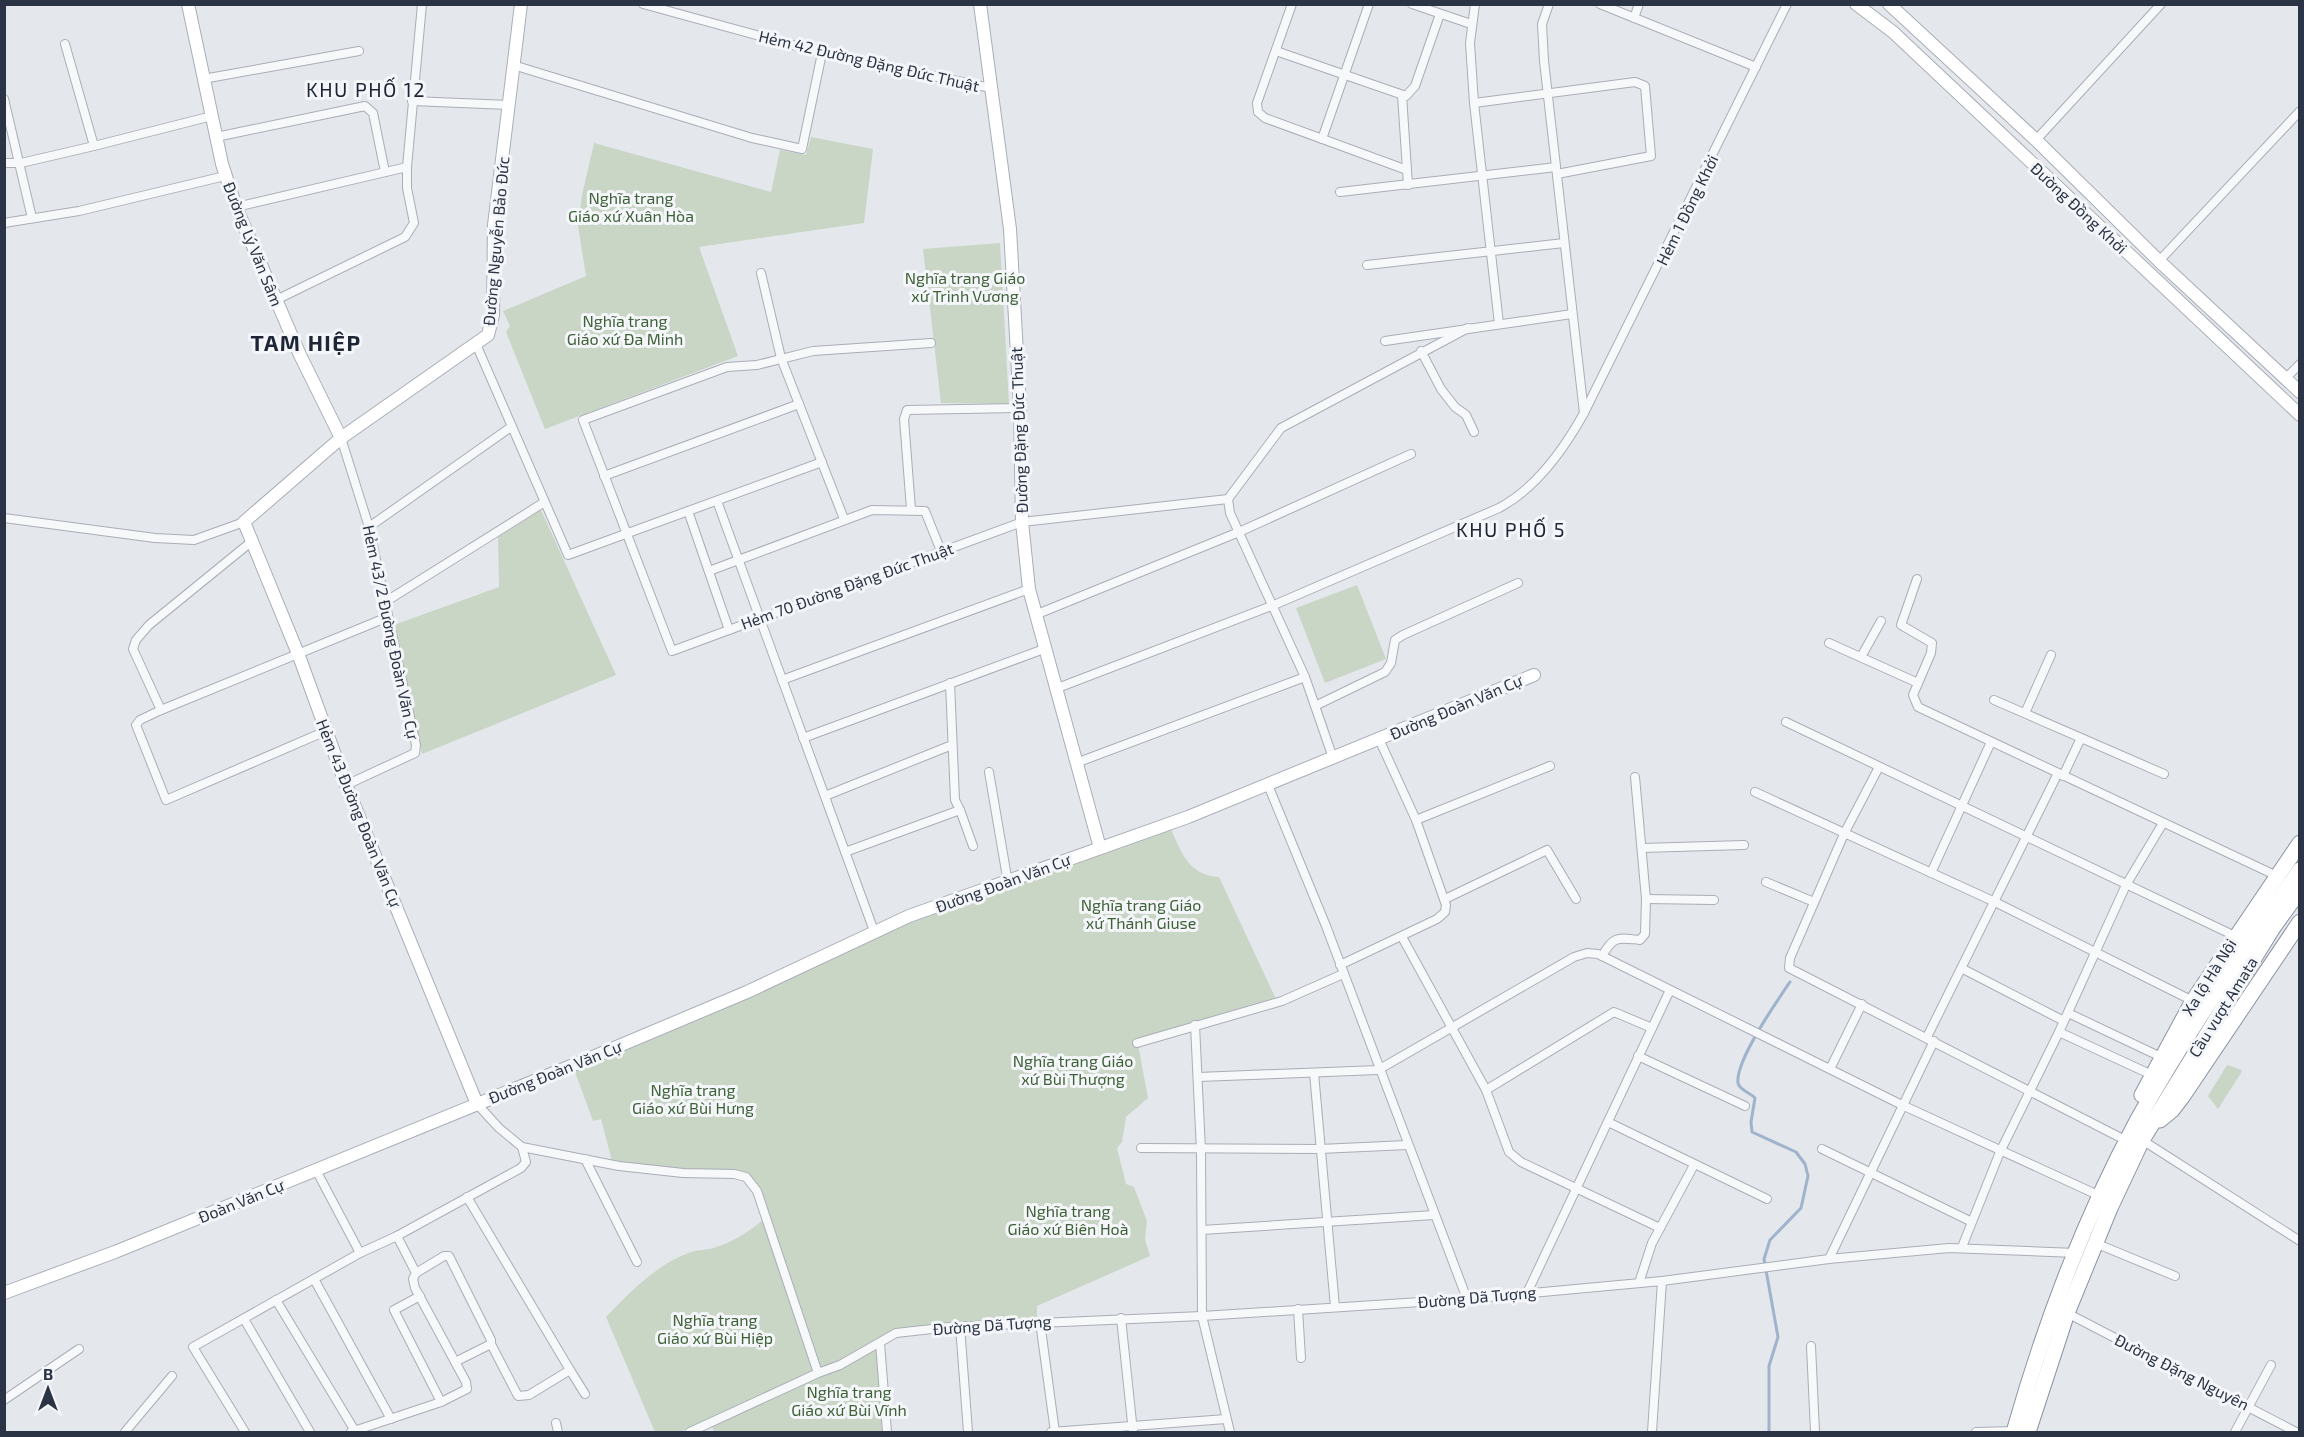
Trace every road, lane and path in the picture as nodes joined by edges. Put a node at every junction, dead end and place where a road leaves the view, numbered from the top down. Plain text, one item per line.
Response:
1 (188, 4) edge
2 (422, 4) edge
3 (521, 4) edge
4 (643, 4) edge
5 (980, 4) edge
6 (1292, 4) edge
7 (1370, 4) edge
8 (1412, 4) edge
9 (1475, 4) edge
10 (1548, 4) edge
11 (1600, 4) edge
12 (1639, 4) edge
13 (1787, 4) edge
14 (1856, 4) edge
15 (2161, 4) edge
16 (1889, 5) edge
17 (1440, 14) junction
18 (1634, 18) junction
19 (1471, 24) junction
20 (65, 44) dead end
21 (358, 51) dead end
22 (1276, 51) junction
23 (822, 54) junction
24 (513, 65) junction
25 (1756, 67) junction
26 (1345, 75) junction
27 (204, 79) junction
28 (991, 88) junction
29 (1547, 93) junction
30 (1402, 95) junction
31 (4, 99) edge
32 (412, 101) junction
33 (1474, 103) junction
34 (509, 105) junction
35 (2300, 111) edge
36 (212, 116) junction
37 (216, 137) junction
38 (1322, 139) junction
39 (2036, 140) junction
40 (94, 146) junction
41 (4, 163) edge
42 (21, 163) junction
43 (406, 167) junction
44 (1407, 170) junction
45 (1556, 170) junction
46 (385, 172) junction
47 (225, 176) junction
48 (1481, 176) junction
49 (1408, 185) junction
50 (1340, 192) dead end
51 (236, 207) junction
52 (32, 218) junction
53 (4, 223) edge
54 (1564, 243) junction
55 (1490, 251) junction
56 (2159, 261) junction
57 (1367, 265) dead end
58 (2147, 271) junction
59 (761, 273) dead end
60 (276, 300) junction
61 (1572, 314) junction
62 (1499, 324) junction
63 (1468, 328) junction
64 (1385, 341) dead end
65 (931, 343) dead end
66 (476, 344) junction
67 (1421, 351) junction
68 (781, 358) junction
69 (2300, 364) edge
70 (2285, 379) junction
71 (2300, 392) edge
72 (799, 404) junction
73 (1020, 408) junction
74 (1584, 413) junction
75 (2300, 415) edge
76 (511, 427) junction
77 (1474, 432) dead end
78 (341, 438) junction
79 (1412, 454) dead end
80 (822, 462) junction
81 (604, 476) junction
82 (1228, 499) junction
83 (717, 501) junction
84 (543, 503) junction
85 (911, 509) junction
86 (688, 511) junction
87 (4, 518) edge
88 (844, 519) junction
89 (244, 522) junction
90 (1022, 522) junction
91 (369, 527) junction
92 (1239, 532) junction
93 (627, 534) junction
94 (251, 542) junction
95 (941, 551) junction
96 (738, 560) junction
97 (709, 571) junction
98 (1917, 579) dead end
99 (1518, 583) dead end
100 (1029, 590) junction
101 (385, 602) junction
102 (1274, 605) junction
103 (1035, 615) junction
104 (388, 617) junction
105 (760, 619) junction
106 (1881, 621) dead end
107 (729, 630) junction
108 (1829, 643) dead end
109 (1044, 650) junction
110 (2051, 655) dead end
111 (299, 656) junction
112 (1861, 657) junction
113 (1534, 675) dead end
114 (1305, 677) junction
115 (782, 680) junction
116 (950, 682) junction
117 (1918, 683) junction
118 (1054, 688) junction
119 (1994, 700) dead end
120 (1315, 706) junction
121 (160, 710) junction
122 (2025, 713) junction
123 (1786, 722) dead end
124 (326, 731) junction
125 (804, 738) junction
126 (2081, 738) junction
127 (1379, 739) junction
128 (1991, 742) junction
129 (952, 745) junction
130 (1333, 759) junction
131 (1076, 763) junction
132 (1550, 766) dead end
133 (1879, 767) junction
134 (989, 772) dead end
135 (2060, 774) junction
136 (2164, 774) dead end
137 (1635, 777) dead end
138 (346, 785) junction
139 (1268, 785) junction
140 (1755, 792) dead end
141 (825, 796) junction
142 (1962, 807) junction
143 (960, 810) junction
144 (1416, 820) junction
145 (2163, 823) junction
146 (1844, 834) junction
147 (2027, 837) junction
148 (2300, 843) edge
149 (1744, 845) dead end
150 (973, 846) dead end
151 (1100, 848) junction
152 (1642, 848) junction
153 (845, 852) junction
154 (2300, 870) edge
155 (1931, 873) junction
156 (2277, 876) junction
157 (1766, 882) dead end
158 (1008, 883) junction
159 (2126, 885) junction
160 (2300, 890) edge
161 (1445, 899) junction
162 (1576, 899) dead end
163 (1646, 899) junction
164 (1714, 900) dead end
165 (1814, 902) junction
166 (1995, 902) junction
167 (2300, 922) edge
168 (874, 931) junction
169 (2235, 936) junction
170 (1402, 937) junction
171 (2096, 951) junction
172 (1602, 956) junction
173 (1342, 969) junction
174 (1963, 969) junction
175 (1670, 990) junction
176 (2193, 1001) junction
177 (1862, 1004) junction
178 (2066, 1017) junction
179 (1195, 1025) junction
180 (1450, 1026) junction
181 (1652, 1028) junction
182 (2059, 1032) junction
183 (1930, 1039) junction
184 (1137, 1043) dead end
185 (1638, 1056) junction
186 (2161, 1057) junction
187 (1830, 1069) junction
188 (1378, 1070) junction
189 (1314, 1073) junction
190 (1198, 1077) junction
191 (2161, 1084) junction
192 (1486, 1090) junction
193 (2029, 1090) junction
194 (477, 1104) junction
195 (1745, 1106) dead end
196 (1902, 1106) junction
197 (1608, 1122) junction
198 (2139, 1132) junction
199 (1407, 1145) junction
200 (522, 1146) junction
201 (1141, 1148) dead end
202 (1320, 1149) junction
203 (1822, 1149) dead end
204 (1201, 1151) junction
205 (2000, 1152) junction
206 (585, 1160) junction
207 (1694, 1165) junction
208 (316, 1170) junction
209 (1870, 1173) junction
210 (1577, 1188) junction
211 (2100, 1196) junction
212 (467, 1197) junction
213 (1767, 1199) dead end
214 (1434, 1215) junction
215 (1970, 1221) junction
216 (1327, 1223) junction
217 (1660, 1228) junction
218 (1202, 1230) junction
219 (397, 1236) junction
220 (2300, 1241) edge
221 (2096, 1243) junction
222 (1962, 1247) junction
223 (360, 1253) junction
224 (2076, 1253) junction
225 (1829, 1259) junction
226 (637, 1262) dead end
227 (416, 1273) junction
228 (2175, 1276) dead end
229 (314, 1279) junction
230 (1662, 1281) junction
231 (1639, 1283) junction
232 (4, 1293) edge
233 (1527, 1293) junction
234 (420, 1296) junction
235 (1467, 1299) junction
236 (276, 1300) junction
237 (1335, 1307) junction
238 (1298, 1308) junction
239 (2067, 1313) junction
240 (1203, 1316) junction
241 (1121, 1318) junction
242 (243, 1319) junction
243 (1040, 1322) junction
244 (960, 1326) junction
245 (880, 1343) junction
246 (491, 1344) junction
247 (1811, 1346) dead end
248 (79, 1349) dead end
249 (1301, 1358) dead end
250 (455, 1362) junction
251 (2271, 1365) dead end
252 (570, 1370) junction
253 (818, 1373) junction
254 (172, 1376) dead end
255 (585, 1394) dead end
256 (4, 1400) edge
257 (441, 1402) junction
258 (2248, 1407) junction
259 (391, 1419) junction
260 (1226, 1419) junction
261 (556, 1423) dead end
262 (1133, 1429) edge
263 (366, 1430) edge
264 (125, 1432) edge
265 (245, 1432) edge
266 (310, 1432) edge
267 (353, 1432) edge
268 (558, 1432) edge
269 (690, 1432) edge
270 (887, 1432) edge
271 (969, 1432) edge
272 (1054, 1432) edge
273 (1230, 1432) edge
274 (1652, 1432) edge
275 (1815, 1432) edge
276 (1976, 1432) edge
277 (2019, 1432) edge
278 (2235, 1432) edge
279 (2296, 1432) edge

1 - 27 street, Đường Lý Văn Sâm
2 - 32 street
3 - 24 street, Đường Nguyễn Bảo Đức
4 - 23 street, Hẻm 42 Đường Đặng Đức Thuật
5 - 28 street, Đường Đặng Đức Thuật
6 - 22 street
7 - 26 street
8 - 17 street
9 - 19 street
10 - 29 street
11 - 18 street
12 - 18 street
13 - 25 street, Hẻm 1 Đồng Khởi
14 - 58 street, Đường Đồng Khởi
15 - 39 street
16 - 39 street, Đường Đồng Khởi
17 - 19 street
17 - 30 street
18 - 25 street
19 - 33 street
20 - 40 street
21 - 27 street
22 - 26 street
22 - 38 street
23 - 24 street
23 - 28 street, Hẻm 42 Đường Đặng Đức Thuật
24 - 34 street, Đường Nguyễn Bảo Đức
25 - 74 street, Hẻm 1 Đồng Khởi
26 - 30 street
26 - 38 street
27 - 36 street, Đường Lý Văn Sâm
28 - 73 street, Đường Đặng Đức Thuật
29 - 33 street
29 - 45 street
29 - 45 street
30 - 44 street
31 - 42 street
32 - 34 street
32 - 43 street
33 - 48 street
34 - 66 street, Đường Nguyễn Bảo Đức
35 - 56 street
36 - 37 street, Đường Lý Văn Sâm
36 - 40 street
37 - 46 street
37 - 47 street, Đường Lý Văn Sâm
38 - 44 street
39 - 56 street, Đường Đồng Khởi
40 - 42 street
41 - 42 street
42 - 52 street
43 - 46 street
43 - 60 street
44 - 49 street
45 - 48 street
45 - 54 street
46 - 51 street
47 - 51 street, Đường Lý Văn Sâm
47 - 52 street
48 - 49 street
48 - 55 street
49 - 50 street
51 - 60 street, Đường Lý Văn Sâm
52 - 53 street
54 - 55 street
54 - 61 street
55 - 57 street
55 - 62 street
56 - 58 street
56 - 70 street, Đường Đồng Khởi
58 - 75 street, Đường Đồng Khởi
59 - 68 street
60 - 78 street, Đường Lý Văn Sâm
61 - 62 street
61 - 74 street
62 - 63 street
63 - 64 street
63 - 67 street
65 - 68 street
66 - 76 street
66 - 78 street, Đường Nguyễn Bảo Đức
67 - 77 street
67 - 82 street
68 - 72 street
68 - 81 street
69 - 70 street
70 - 71 street, Đường Đồng Khởi
72 - 80 street
72 - 81 street
73 - 85 street
73 - 90 street, Đường Đặng Đức Thuật
74 - 102 street, Hẻm 1 Đồng Khởi
76 - 84 street
76 - 91 street
78 - 89 street, Đường Nguyễn Bảo Đức
78 - 91 street, Hẻm 43/2 Đường Đoàn Văn Cự
79 - 92 street
80 - 83 street
80 - 88 street
81 - 93 street
82 - 90 street, Hẻm 70 Đường Đặng Đức Thuật
82 - 92 street
83 - 86 street
83 - 96 street
84 - 93 street
84 - 101 street
85 - 88 street
85 - 95 street
86 - 93 street
86 - 97 street
87 - 89 street
88 - 96 street
89 - 94 street, Hẻm 43 Đường Đoàn Văn Cự
90 - 95 street, Hẻm 70 Đường Đặng Đức Thuật
90 - 100 street, Đường Đặng Đức Thuật
91 - 101 street, Hẻm 43/2 Đường Đoàn Văn Cự
92 - 102 street
92 - 103 street
93 - 107 street, Hẻm 70 Đường Đặng Đức Thuật
94 - 111 street, Hẻm 43 Đường Đoàn Văn Cự
94 - 121 street
95 - 105 street, Hẻm 70 Đường Đặng Đức Thuật
96 - 97 street
96 - 105 street
97 - 107 street
98 - 117 street
99 - 120 street
100 - 103 street, Đường Đặng Đức Thuật
100 - 115 street
101 - 104 street, Hẻm 43/2 Đường Đoàn Văn Cự
102 - 114 street
102 - 118 street, Hẻm 1 Đồng Khởi
103 - 109 street, Đường Đặng Đức Thuật
104 - 111 street
104 - 138 street, Hẻm 43/2 Đường Đoàn Văn Cự
105 - 107 street, Hẻm 70 Đường Đặng Đức Thuật
105 - 115 street
106 - 112 street
108 - 112 street
109 - 116 street
109 - 118 street, Đường Đặng Đức Thuật
110 - 122 street
111 - 121 street
111 - 124 street, Hẻm 43 Đường Đoàn Văn Cự
112 - 117 street
113 - 127 street, Đường Đoàn Văn Cự
114 - 120 street
114 - 131 street
115 - 125 street
116 - 125 street
116 - 129 street
117 - 128 street
118 - 131 street, Đường Đặng Đức Thuật
119 - 122 street
120 - 130 street
121 - 124 street
122 - 126 street
123 - 133 street
124 - 138 street, Hẻm 43 Đường Đoàn Văn Cự
125 - 141 street
126 - 135 street
126 - 136 street
127 - 130 street, Đường Đoàn Văn Cự
127 - 144 street
128 - 135 street
128 - 142 street
129 - 141 street
129 - 143 street
130 - 139 street, Đường Đoàn Văn Cự
131 - 151 street, Đường Đặng Đức Thuật
132 - 144 street
133 - 142 street
133 - 146 street
134 - 158 street
135 - 145 street
135 - 147 street
137 - 152 street
138 - 194 street, Hẻm 43 Đường Đoàn Văn Cự
139 - 151 street, Đường Đoàn Văn Cự
139 - 173 street
140 - 146 street
141 - 153 street
142 - 147 street
142 - 155 street
143 - 150 street
143 - 153 street
144 - 161 street
145 - 156 street
145 - 159 street
146 - 155 street
146 - 165 street
147 - 159 street
147 - 166 street
148 - 156 highway, Xa lộ Hà Nội
149 - 152 street
151 - 158 street, Đường Đoàn Văn Cự
152 - 163 street
153 - 168 street
154 - 191 highway, Cầu vượt Amata
155 - 166 street
156 - 169 highway, Xa lộ Hà Nội
157 - 165 street
158 - 168 street, Đường Đoàn Văn Cự
159 - 169 street
159 - 171 street
160 - 191 highway, Cầu vượt Amata
161 - 162 street
161 - 170 street
163 - 164 street
163 - 172 street
165 - 177 street
166 - 171 street
166 - 174 street
167 - 198 highway, Xa lộ Hà Nội
168 - 194 street, Đường Đoàn Văn Cự
169 - 176 highway, Xa lộ Hà Nội
170 - 173 street
170 - 180 street
171 - 176 street
171 - 178 street
172 - 175 street
172 - 180 street
173 - 179 street
173 - 188 street
174 - 178 street
174 - 183 street
175 - 181 street
175 - 187 street
176 - 186 highway, Xa lộ Hà Nội
177 - 183 street
177 - 187 street
178 - 182 street
178 - 186 street
179 - 184 street
179 - 190 street
180 - 188 street
180 - 192 street
181 - 185 street
181 - 192 street
182 - 191 street
182 - 193 street
183 - 193 street
183 - 196 street
185 - 195 street
185 - 197 street
186 - 191 highway, Xa lộ Hà Nội
187 - 196 street
188 - 189 street
188 - 199 street
189 - 190 street
189 - 202 street
190 - 204 street
191 - 198 highway, Cầu vượt Amata
191 - 198 highway, Xa lộ Hà Nội
192 - 210 street
193 - 198 street
193 - 205 street
194 - 200 street
194 - 208 street, Đoàn Văn Cự
196 - 205 street
196 - 209 street
197 - 207 street
197 - 210 street
198 - 211 highway
198 - 220 street
198 - 221 highway, Xa lộ Hà Nội
199 - 202 street
199 - 214 street
200 - 206 street
200 - 212 street
201 - 204 street
202 - 204 street
202 - 216 street
203 - 209 street
204 - 218 street
205 - 211 street
205 - 215 street
206 - 226 street
206 - 253 street
207 - 213 street
207 - 217 street
208 - 223 street
208 - 232 street, Đoàn Văn Cự
209 - 215 street
209 - 225 street
210 - 217 street
210 - 233 street
211 - 224 highway
212 - 219 street
212 - 252 street
214 - 216 street
214 - 235 street
215 - 222 street
216 - 218 street
216 - 237 street
217 - 231 street
218 - 240 street
219 - 223 street
219 - 227 street
221 - 228 street
221 - 239 highway, Xa lộ Hà Nội
222 - 224 street, Đường Dã Tượng
222 - 225 street, Đường Dã Tượng
223 - 229 street
224 - 277 highway
225 - 230 street, Đường Dã Tượng
227 - 234 street
227 - 246 street
229 - 236 street
229 - 259 street
230 - 231 street, Đường Dã Tượng
230 - 274 street
231 - 233 street, Đường Dã Tượng
233 - 235 street, Đường Dã Tượng
234 - 250 street
234 - 257 street
235 - 237 street, Đường Dã Tượng
236 - 242 street
236 - 267 street
237 - 238 street, Đường Dã Tượng
238 - 240 street, Đường Dã Tượng
238 - 249 street
239 - 258 street, Đường Đặng Nguyên
239 - 277 highway, Xa lộ Hà Nội
240 - 241 street, Đường Dã Tượng
240 - 260 street
241 - 243 street, Đường Dã Tượng
241 - 262 street
242 - 265 street
242 - 266 street
243 - 244 street, Đường Dã Tượng
243 - 272 street
244 - 245 street, Đường Dã Tượng
244 - 271 street
245 - 253 street, Đường Dã Tượng
245 - 270 street
246 - 250 street
246 - 252 street
247 - 275 street
248 - 256 street
250 - 257 street
251 - 258 street
252 - 255 street
253 - 269 street, Đường Dã Tượng
254 - 264 street
257 - 259 street
258 - 278 street
258 - 279 street, Đường Đặng Nguyên
259 - 263 street
260 - 262 street
260 - 273 street
261 - 268 street
262 - 272 street
263 - 267 street
276 - 277 street

